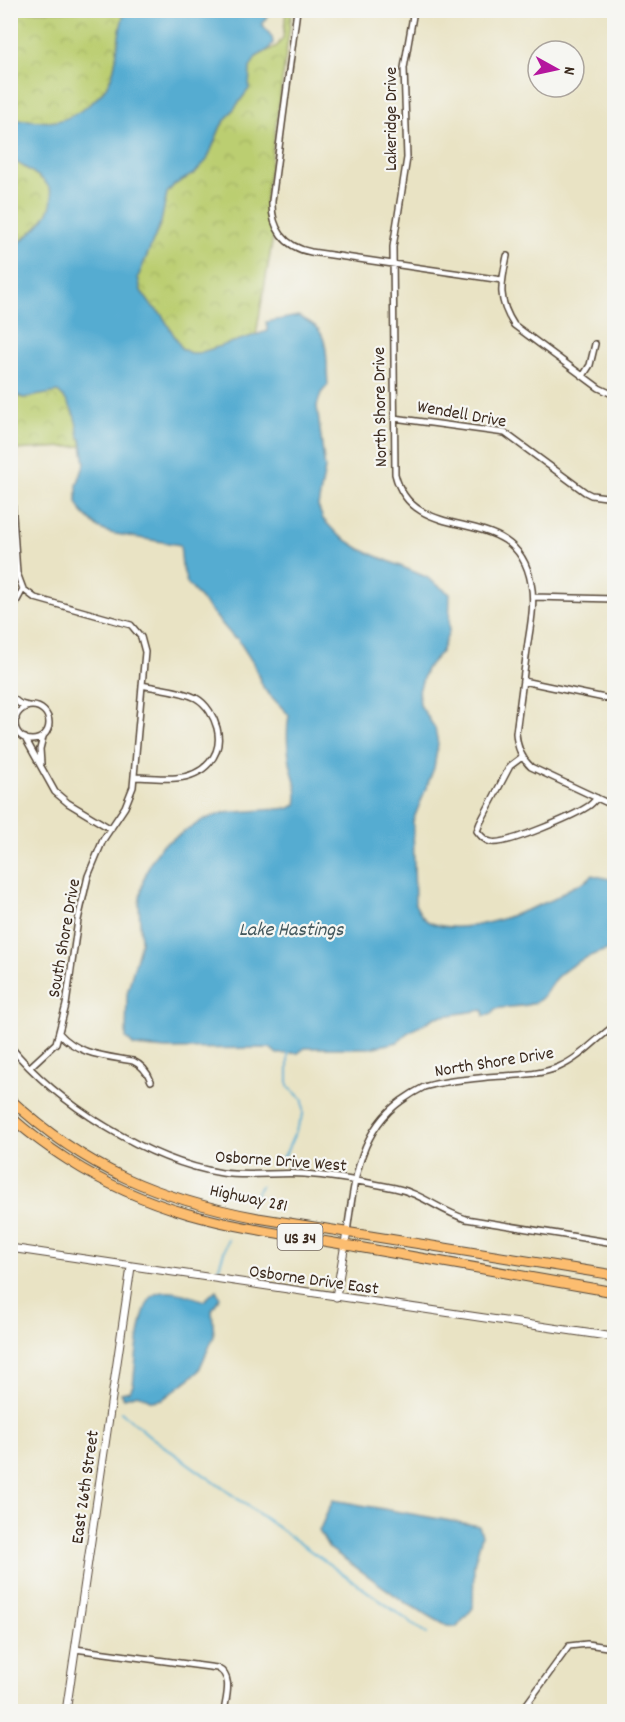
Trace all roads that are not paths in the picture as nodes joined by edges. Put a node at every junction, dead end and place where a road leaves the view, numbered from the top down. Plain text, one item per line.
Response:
1 (297, 10) edge
2 (414, 10) edge
3 (507, 255) dead end
4 (393, 263) junction
5 (502, 280) junction
6 (596, 344) dead end
7 (583, 376) junction
8 (615, 395) edge
9 (394, 418) junction
10 (10, 472) edge
11 (615, 498) edge
12 (23, 589) junction
13 (533, 597) junction
14 (615, 598) edge
15 (10, 624) edge
16 (523, 681) junction
17 (142, 685) junction
18 (10, 696) edge
19 (615, 700) edge
20 (29, 706) junction
21 (10, 709) edge
22 (16, 719) junction
23 (43, 736) junction
24 (25, 738) junction
25 (522, 757) junction
26 (41, 765) junction
27 (134, 777) junction
28 (597, 798) junction
29 (615, 806) edge
30 (111, 830) junction
31 (615, 1026) edge
32 (59, 1033) junction
33 (10, 1046) edge
34 (30, 1067) junction
35 (151, 1081) dead end
36 (10, 1099) edge
37 (10, 1116) edge
38 (355, 1180) junction
39 (347, 1232) junction
40 (615, 1243) edge
41 (345, 1244) junction
42 (10, 1248) edge
43 (131, 1267) junction
44 (615, 1275) edge
45 (615, 1292) edge
46 (336, 1297) junction
47 (615, 1337) edge
48 (615, 1648) edge
49 (75, 1649) junction
50 (66, 1712) edge
51 (224, 1712) edge
52 (521, 1712) edge

1 - 4 street
2 - 4 street, Lakeridge Drive
3 - 5 street
4 - 5 street
4 - 9 street, North Shore Drive
5 - 7 street
6 - 7 street
7 - 8 street
9 - 11 street, Wendell Drive
9 - 13 street, North Shore Drive
10 - 12 street
12 - 15 street
12 - 17 street, South Shore Drive
13 - 14 street
13 - 16 street, North Shore Drive
16 - 19 street
16 - 25 street, North Shore Drive
17 - 27 street, South Shore Drive
17 - 27 street
18 - 20 street
20 - 22 street
20 - 23 street
21 - 22 street
22 - 24 street
23 - 24 street
23 - 26 street
24 - 26 street
25 - 28 street
25 - 28 street
26 - 30 street
27 - 30 street, South Shore Drive
28 - 29 street
30 - 32 street, South Shore Drive
31 - 38 street, North Shore Drive
32 - 34 street, South Shore Drive
32 - 35 street
33 - 34 street, Osborne Drive West
34 - 38 street, Osborne Drive West
36 - 39 highway, Highway 281 / US 34
37 - 41 highway, Highway 281 / US 34
38 - 39 street, North Shore Drive
38 - 40 street, Osborne Drive West
39 - 41 street, North Shore Drive
39 - 44 highway, Highway 281 / US 34
41 - 45 highway, Highway 281 / US 34
41 - 46 street, North Shore Drive
42 - 43 street, Osborne Drive East
43 - 46 street, Osborne Drive East
43 - 49 street, East 26th Street
46 - 47 street, Osborne Drive East
48 - 52 street
49 - 50 street, East 26th Street
49 - 51 street

